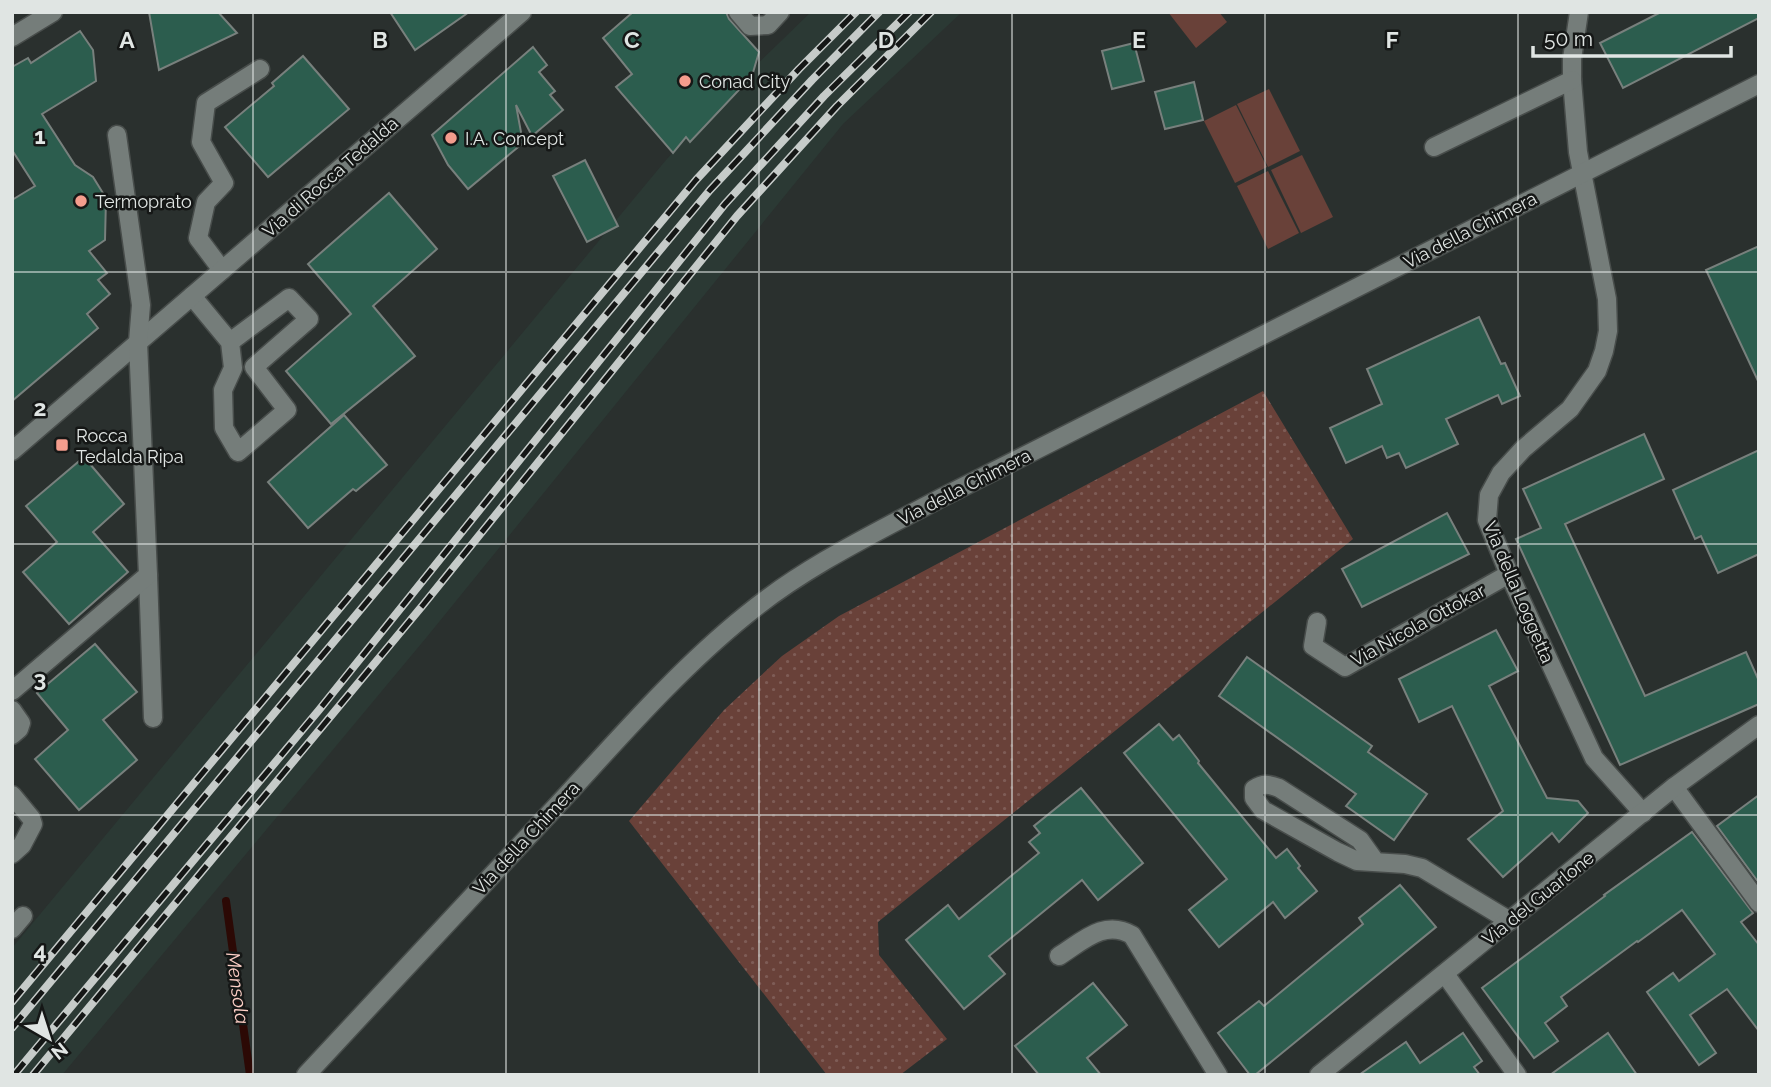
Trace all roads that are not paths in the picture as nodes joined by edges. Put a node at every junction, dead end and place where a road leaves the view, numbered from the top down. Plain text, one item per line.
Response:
1 (54, 12) edge
2 (522, 12) edge
3 (738, 12) edge
4 (780, 12) edge
5 (1579, 12) edge
6 (12, 37) edge
7 (260, 69) dead end
8 (1572, 80) junction
9 (1759, 84) edge
10 (117, 135) dead end
11 (1434, 147) dead end
12 (1583, 173) junction
13 (222, 270) junction
14 (192, 296) junction
15 (138, 342) junction
16 (230, 342) junction
17 (254, 367) junction
18 (233, 368) junction
19 (12, 451) edge
20 (148, 575) junction
21 (1509, 575) junction
22 (1317, 622) dead end
23 (12, 691) edge
24 (12, 710) edge
25 (153, 718) dead end
26 (1759, 725) edge
27 (12, 735) edge
28 (1675, 787) junction
29 (12, 795) edge
30 (1643, 813) junction
31 (12, 854) edge
32 (1375, 861) junction
33 (1759, 903) edge
34 (1510, 921) junction
35 (1059, 957) dead end
36 (1445, 974) junction
37 (306, 1075) edge
38 (1218, 1075) edge
39 (1319, 1075) edge
40 (1517, 1075) edge

1 - 6 street
2 - 13 street, Via di Rocca Tedalda
3 - 4 street
5 - 8 street, Via della Loggetta
7 - 13 street
8 - 11 street
8 - 12 street, Via della Loggetta
9 - 12 street, Via della Chimera
10 - 15 street
12 - 21 street, Via della Loggetta
12 - 37 street, Via della Chimera
13 - 14 street, Via di Rocca Tedalda
14 - 15 street, Via di Rocca Tedalda
14 - 16 street
15 - 19 street, Via di Rocca Tedalda
15 - 20 street
16 - 17 street
16 - 18 street
17 - 18 street
17 - 18 street
20 - 23 street
20 - 25 street
21 - 22 street, Via Nicola Ottokar
21 - 30 street, Via della Loggetta
24 - 27 street
26 - 28 street, Via del Guarlone
28 - 30 street, Via del Guarlone
28 - 33 street
29 - 31 street
30 - 34 street, Via del Guarlone
32 - 32 street
32 - 34 street
34 - 36 street, Via del Guarlone
35 - 38 street
36 - 39 street, Via del Guarlone
36 - 40 street

